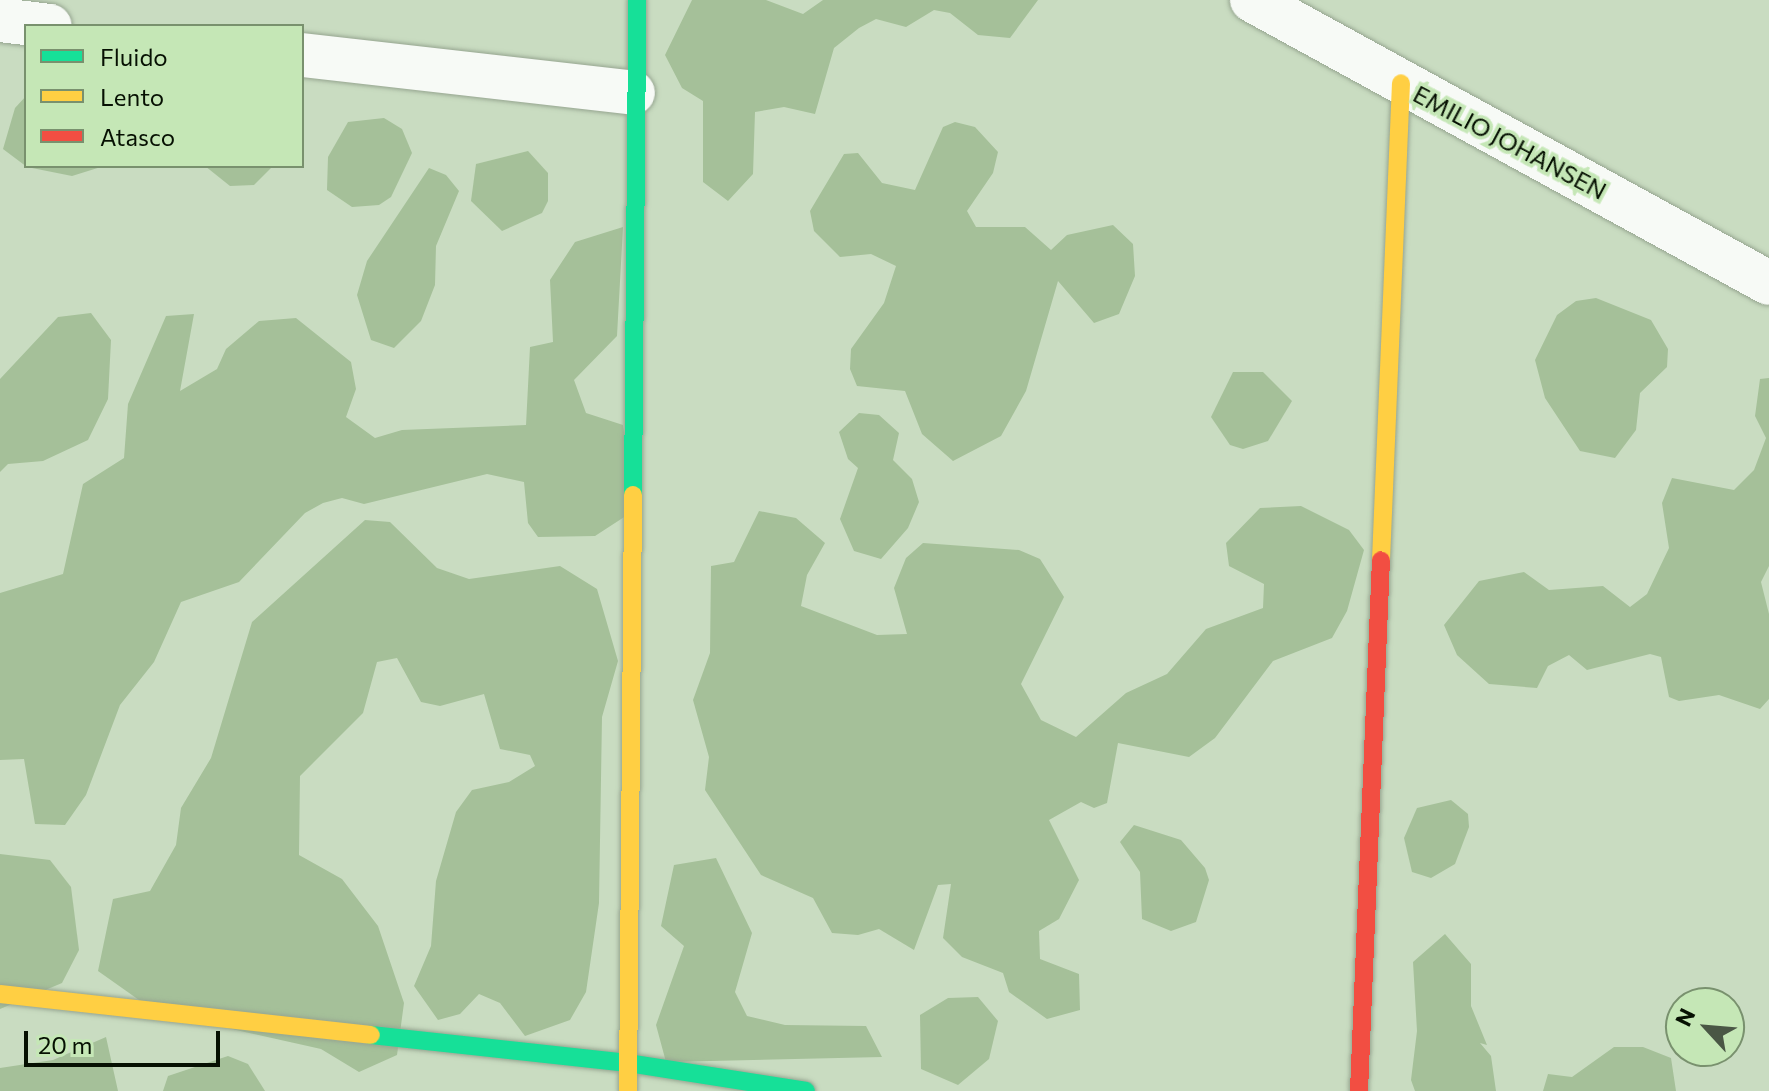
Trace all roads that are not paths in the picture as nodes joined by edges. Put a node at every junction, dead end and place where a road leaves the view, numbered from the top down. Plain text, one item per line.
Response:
1 (637, 0) edge
2 (1252, 0) edge
3 (0, 20) edge
4 (33, 24) edge
5 (304, 55) edge
6 (1401, 83) junction
7 (633, 93) junction
8 (1769, 283) edge
9 (0, 994) edge
10 (628, 1063) junction
11 (628, 1091) edge
12 (806, 1091) edge
13 (1359, 1091) edge

1 - 7 street
2 - 6 street, EMILIO JOHANSEN
3 - 4 street
5 - 7 street
6 - 8 street, EMILIO JOHANSEN
6 - 13 street
7 - 10 street
9 - 10 street
10 - 11 street
10 - 12 street

